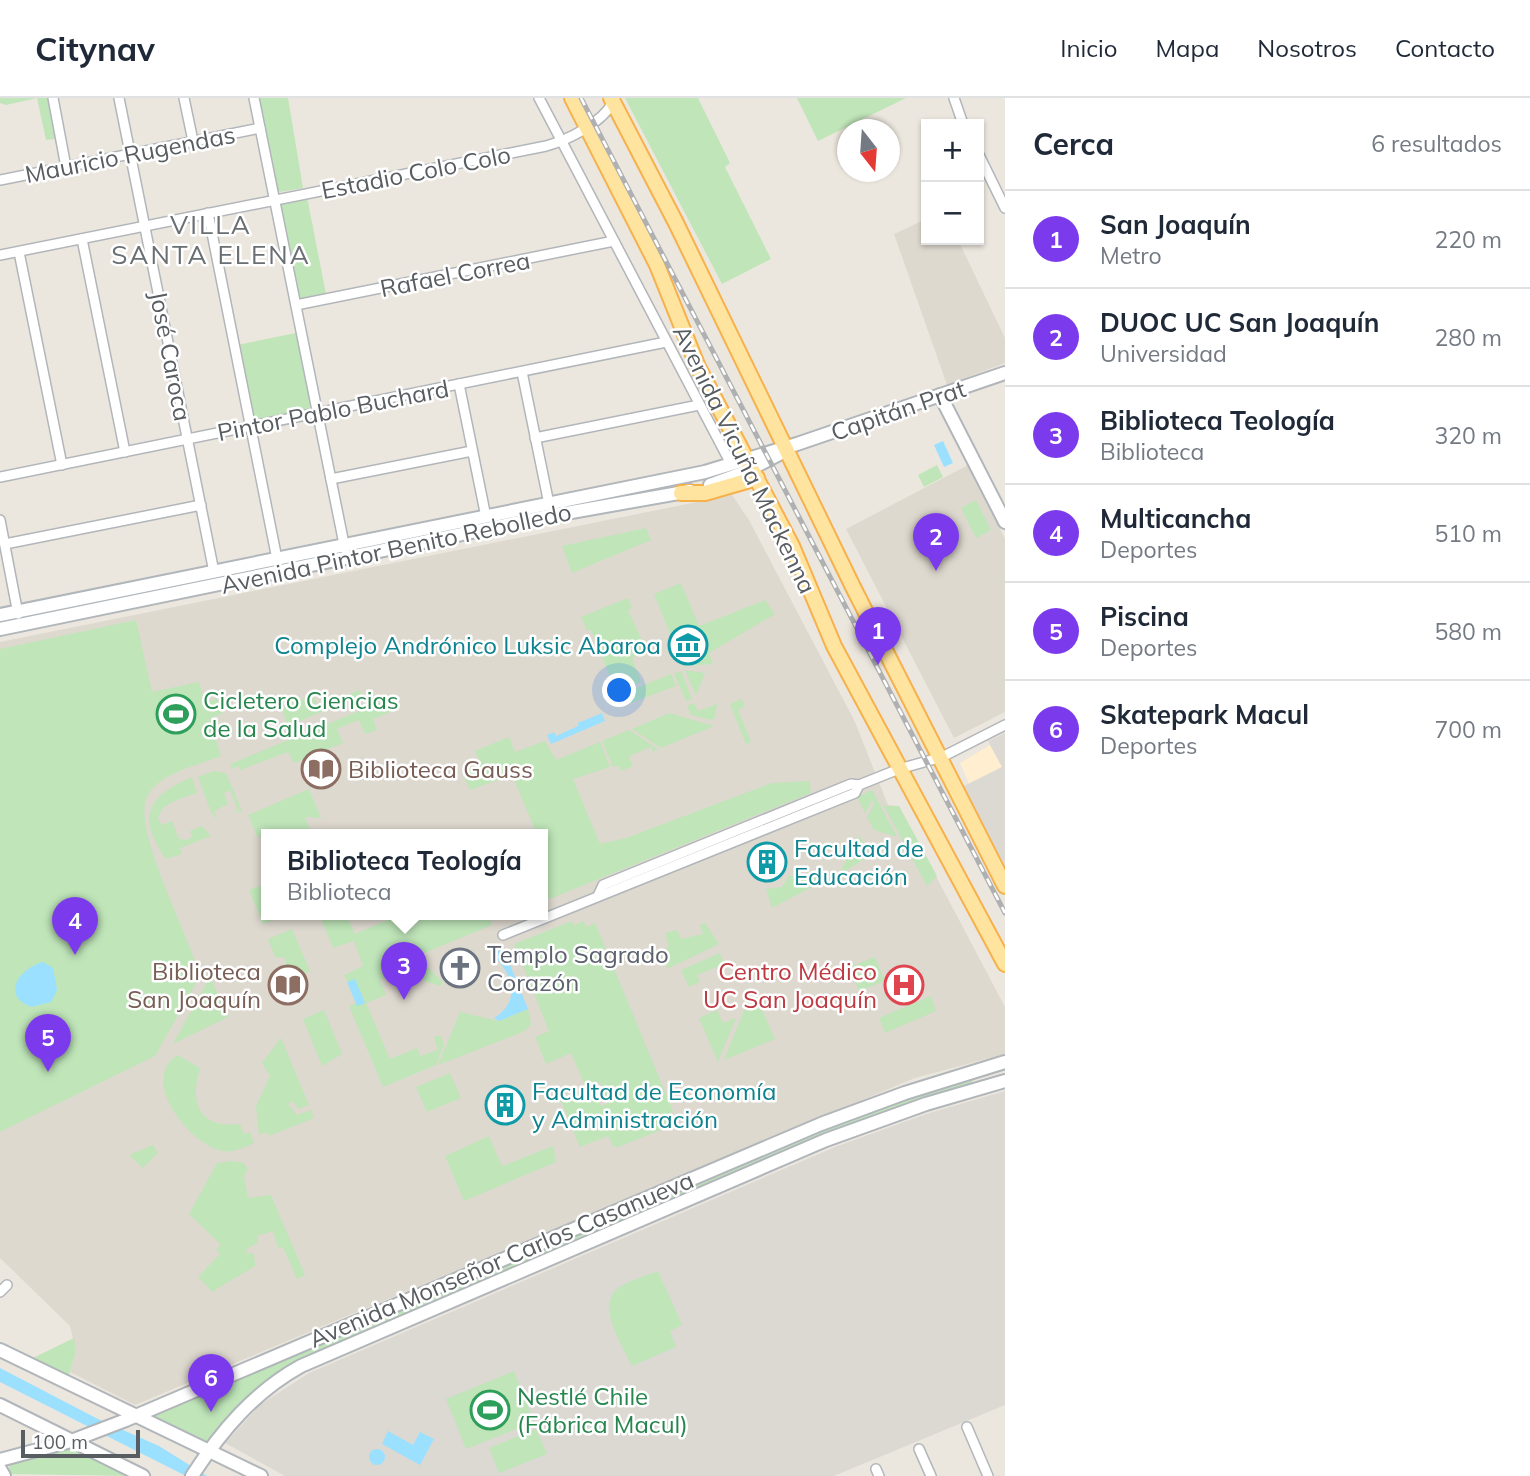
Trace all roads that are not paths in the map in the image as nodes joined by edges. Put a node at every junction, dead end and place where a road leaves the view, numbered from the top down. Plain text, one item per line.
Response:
1 (53, 98) edge
2 (119, 98) edge
3 (184, 98) edge
4 (254, 98) edge
5 (539, 98) edge
6 (572, 98) edge
7 (955, 99) edge
8 (612, 100) edge
9 (961, 119) edge
10 (586, 126) junction
11 (260, 128) junction
12 (561, 140) junction
13 (193, 141) junction
14 (131, 154) junction
15 (984, 165) edge
16 (66, 167) junction
17 (0, 180) edge
18 (275, 200) junction
19 (1005, 208) edge
20 (208, 214) junction
21 (145, 226) junction
22 (82, 239) junction
23 (614, 242) junction
24 (19, 252) junction
25 (0, 256) edge
26 (296, 305) junction
27 (666, 342) junction
28 (522, 372) junction
29 (1005, 374) edge
30 (459, 384) junction
31 (940, 395) junction
32 (699, 405) junction
33 (318, 413) junction
34 (250, 427) junction
35 (535, 438) junction
36 (188, 439) junction
37 (788, 448) junction
38 (472, 451) junction
39 (125, 452) junction
40 (730, 464) junction
41 (62, 465) junction
42 (751, 469) junction
43 (0, 477) edge
44 (331, 479) junction
45 (659, 482) junction
46 (681, 493) joint
47 (662, 496) junction
48 (548, 504) junction
49 (201, 505) junction
50 (486, 517) junction
51 (0, 520) edge
52 (1005, 522) edge
53 (5, 544) junction
54 (346, 552) junction
55 (277, 559) junction
56 (214, 572) junction
57 (0, 615) edge
58 (19, 618) junction
59 (0, 629) edge
60 (1005, 725) edge
61 (942, 757) junction
62 (899, 769) junction
63 (1005, 886) edge
64 (548, 917) edge
65 (540, 920) edge
66 (503, 935) dead end
67 (1005, 964) edge
68 (1005, 1062) edge
69 (1005, 1081) edge
70 (0, 1350) edge
71 (0, 1405) edge
72 (130, 1418) junction
73 (967, 1427) dead end
74 (77, 1439) junction
75 (919, 1449) dead end
76 (205, 1455) junction
77 (1, 1469) edge
78 (143, 1476) edge
79 (192, 1476) edge
80 (261, 1476) edge
81 (931, 1476) edge
82 (988, 1476) edge

1 - 16 street
2 - 14 street, José Caroca
3 - 13 street
4 - 11 street
5 - 12 street
6 - 10 main road, Avenida Vicuña Mackenna
7 - 9 street
8 - 10 street, Estadio Colo Colo
8 - 37 main road, Avenida Vicuña Mackenna
10 - 12 street, Estadio Colo Colo
10 - 42 main road, Avenida Vicuña Mackenna
11 - 13 street, Mauricio Rugendas
11 - 18 street
12 - 18 street, Estadio Colo Colo
12 - 23 street
13 - 14 street, Mauricio Rugendas
14 - 16 street, Mauricio Rugendas
14 - 21 street, José Caroca
15 - 19 street
16 - 17 street, Mauricio Rugendas
18 - 20 street, Estadio Colo Colo
18 - 26 street
20 - 21 street, Estadio Colo Colo
20 - 34 street
21 - 22 street, Estadio Colo Colo
21 - 36 street, José Caroca
22 - 24 street, Estadio Colo Colo
22 - 39 street
23 - 26 street, Rafael Correa
23 - 27 street
24 - 25 street, Estadio Colo Colo
24 - 41 street
26 - 33 street
27 - 28 street, Pintor Pablo Buchard
27 - 32 street
28 - 30 street, Pintor Pablo Buchard
28 - 35 street
29 - 31 main road, Capitán Prat
30 - 33 street, Pintor Pablo Buchard
30 - 38 street
31 - 37 main road, Capitán Prat
31 - 52 main road
32 - 35 street
32 - 40 street
33 - 34 street, Pintor Pablo Buchard
33 - 44 street
34 - 36 street, Pintor Pablo Buchard
34 - 55 street
35 - 48 street
36 - 39 street, Pintor Pablo Buchard
36 - 49 street, José Caroca
37 - 42 main road, Avenida Pintor Benito Rebolledo
37 - 61 main road, Avenida Vicuña Mackenna
38 - 44 street
38 - 50 street
39 - 41 street, Pintor Pablo Buchard
40 - 42 main road, Avenida Pintor Benito Rebolledo
40 - 45 main road, Avenida Pintor Benito Rebolledo
41 - 43 street, Pintor Pablo Buchard
42 - 46 main road
42 - 62 main road, Avenida Vicuña Mackenna
44 - 54 street
45 - 47 main road
45 - 48 main road, Avenida Pintor Benito Rebolledo
46 - 47 main road, Avenida Pintor Benito Rebolledo
47 - 54 main road, Avenida Pintor Benito Rebolledo
48 - 50 main road, Avenida Pintor Benito Rebolledo
49 - 53 street
49 - 56 street, José Caroca
50 - 54 main road, Avenida Pintor Benito Rebolledo
51 - 53 street
53 - 58 street
54 - 55 main road, Avenida Pintor Benito Rebolledo
54 - 58 main road, Avenida Pintor Benito Rebolledo
55 - 56 main road, Avenida Pintor Benito Rebolledo
56 - 58 main road, Avenida Pintor Benito Rebolledo
57 - 58 main road, Avenida Pintor Benito Rebolledo
58 - 59 main road, Avenida Pintor Benito Rebolledo
60 - 61 street
61 - 62 street
61 - 63 main road, Avenida Vicuña Mackenna
62 - 64 street
62 - 67 main road, Avenida Vicuña Mackenna
65 - 66 street
68 - 72 main road, Avenida Monseñor Carlos Casanueva
69 - 76 main road, Avenida Monseñor Carlos Casanueva
70 - 72 main road
71 - 74 main road
72 - 74 main road, Avenida Monseñor Carlos Casanueva
72 - 76 main road
73 - 82 street
74 - 77 main road, Avenida Monseñor Carlos Casanueva
74 - 78 main road
75 - 81 street
76 - 79 main road, Avenida Monseñor Carlos Casanueva
76 - 80 main road

